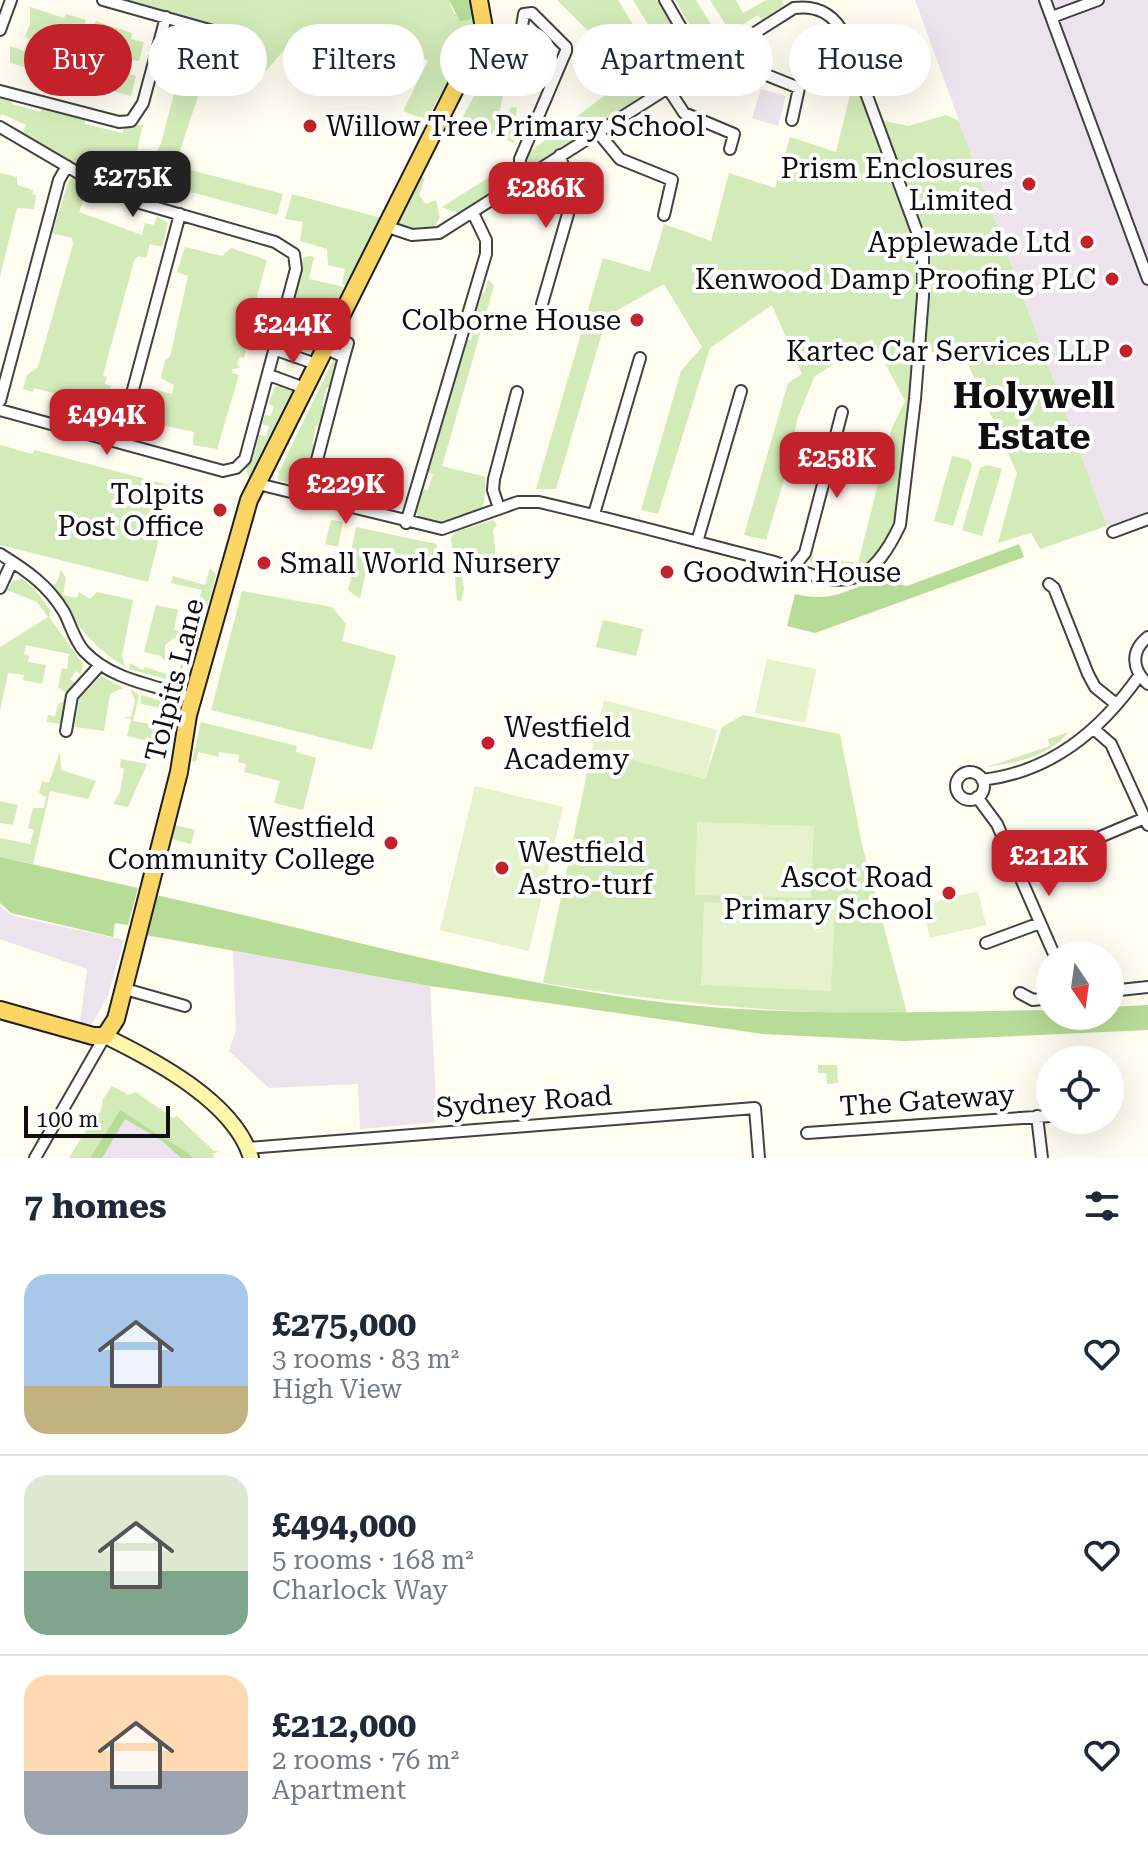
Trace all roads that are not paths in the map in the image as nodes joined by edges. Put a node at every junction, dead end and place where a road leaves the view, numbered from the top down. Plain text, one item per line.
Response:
1 (11, 0) edge
2 (103, 0) edge
3 (479, 0) edge
4 (665, 0) edge
5 (1045, 0) edge
6 (1098, 0) edge
7 (791, 4) edge
8 (166, 17) junction
9 (1052, 17) junction
10 (190, 24) edge
11 (679, 24) edge
12 (763, 24) edge
13 (0, 30) edge
14 (558, 68) junction
15 (773, 78) edge
16 (0, 91) edge
17 (653, 96) edge
18 (673, 96) edge
19 (792, 120) dead end
20 (0, 127) edge
21 (597, 131) junction
22 (730, 149) dead end
23 (560, 155) junction
24 (67, 166) junction
25 (520, 182) junction
26 (473, 213) junction
27 (180, 214) junction
28 (664, 215) dead end
29 (385, 226) junction
30 (1148, 279) edge
31 (542, 304) dead end
32 (348, 343) dead end
33 (327, 349) junction
34 (276, 350) junction
35 (344, 357) junction
36 (640, 358) dead end
37 (319, 365) junction
38 (269, 375) junction
39 (307, 389) junction
40 (741, 391) dead end
41 (517, 392) dead end
42 (0, 401) edge
43 (0, 410) edge
44 (842, 412) dead end
45 (119, 442) junction
46 (258, 484) junction
47 (307, 498) junction
48 (499, 508) junction
49 (594, 514) junction
50 (1148, 519) edge
51 (406, 523) junction
52 (1113, 532) dead end
53 (697, 542) junction
54 (0, 554) edge
55 (12, 562) junction
56 (793, 568) junction
57 (1049, 584) dead end
58 (0, 588) edge
59 (1148, 637) edge
60 (100, 665) junction
61 (1139, 676) junction
62 (1148, 684) edge
63 (192, 698) junction
64 (1116, 704) junction
65 (1095, 730) junction
66 (66, 731) dead end
67 (982, 780) junction
68 (977, 797) junction
69 (1147, 822) edge
70 (1088, 842) dead end
71 (1040, 923) junction
72 (1049, 942) edge
73 (986, 943) dead end
74 (1148, 987) edge
75 (125, 989) junction
76 (1124, 990) edge
77 (1020, 993) dead end
78 (1036, 1000) edge
79 (185, 1006) dead end
80 (0, 1010) edge
81 (105, 1036) junction
82 (1036, 1116) edge
83 (807, 1133) dead end
84 (1039, 1134) edge
85 (249, 1153) edge
86 (35, 1158) edge
87 (759, 1158) edge
88 (1042, 1158) edge

1 - 13 street
2 - 8 street
3 - 29 main road, Tolpits Lane
4 - 11 street
5 - 9 street
6 - 9 street
7 - 12 street
7 - 56 street
8 - 10 street
8 - 16 street
9 - 30 street
14 - 14 street
14 - 25 street
15 - 19 street
17 - 21 street
18 - 22 street
20 - 24 street
21 - 23 street
21 - 28 street
23 - 25 street
23 - 31 street
24 - 27 street
24 - 42 street
25 - 26 street
26 - 29 street
26 - 51 street
27 - 34 street
27 - 45 street
29 - 33 main road, Tolpits Lane
32 - 35 street
33 - 35 street
33 - 37 main road, Tolpits Lane
34 - 37 street
34 - 38 street
35 - 47 street
36 - 49 street
37 - 39 main road, Tolpits Lane
38 - 39 street
38 - 45 street
39 - 46 main road, Tolpits Lane
40 - 53 street
41 - 48 street
43 - 45 street
44 - 56 street
46 - 47 street
46 - 63 main road, Tolpits Lane
47 - 51 street
48 - 49 street
48 - 51 street
49 - 53 street
50 - 52 street
53 - 56 street
54 - 55 street
55 - 58 street
55 - 60 street
57 - 64 street
59 - 61 street
60 - 63 street
60 - 66 street
61 - 62 street
61 - 64 street
63 - 75 main road, Tolpits Lane
64 - 65 street
65 - 67 street
65 - 69 street
67 - 68 street
67 - 68 street
68 - 71 street
69 - 70 street
71 - 72 street
71 - 73 street
74 - 76 street
75 - 79 street
75 - 81 main road, Tolpits Lane
77 - 78 street
80 - 81 main road
81 - 85 street
81 - 86 street
82 - 83 street, The Gateway
84 - 88 street
85 - 87 street, Sydney Road

